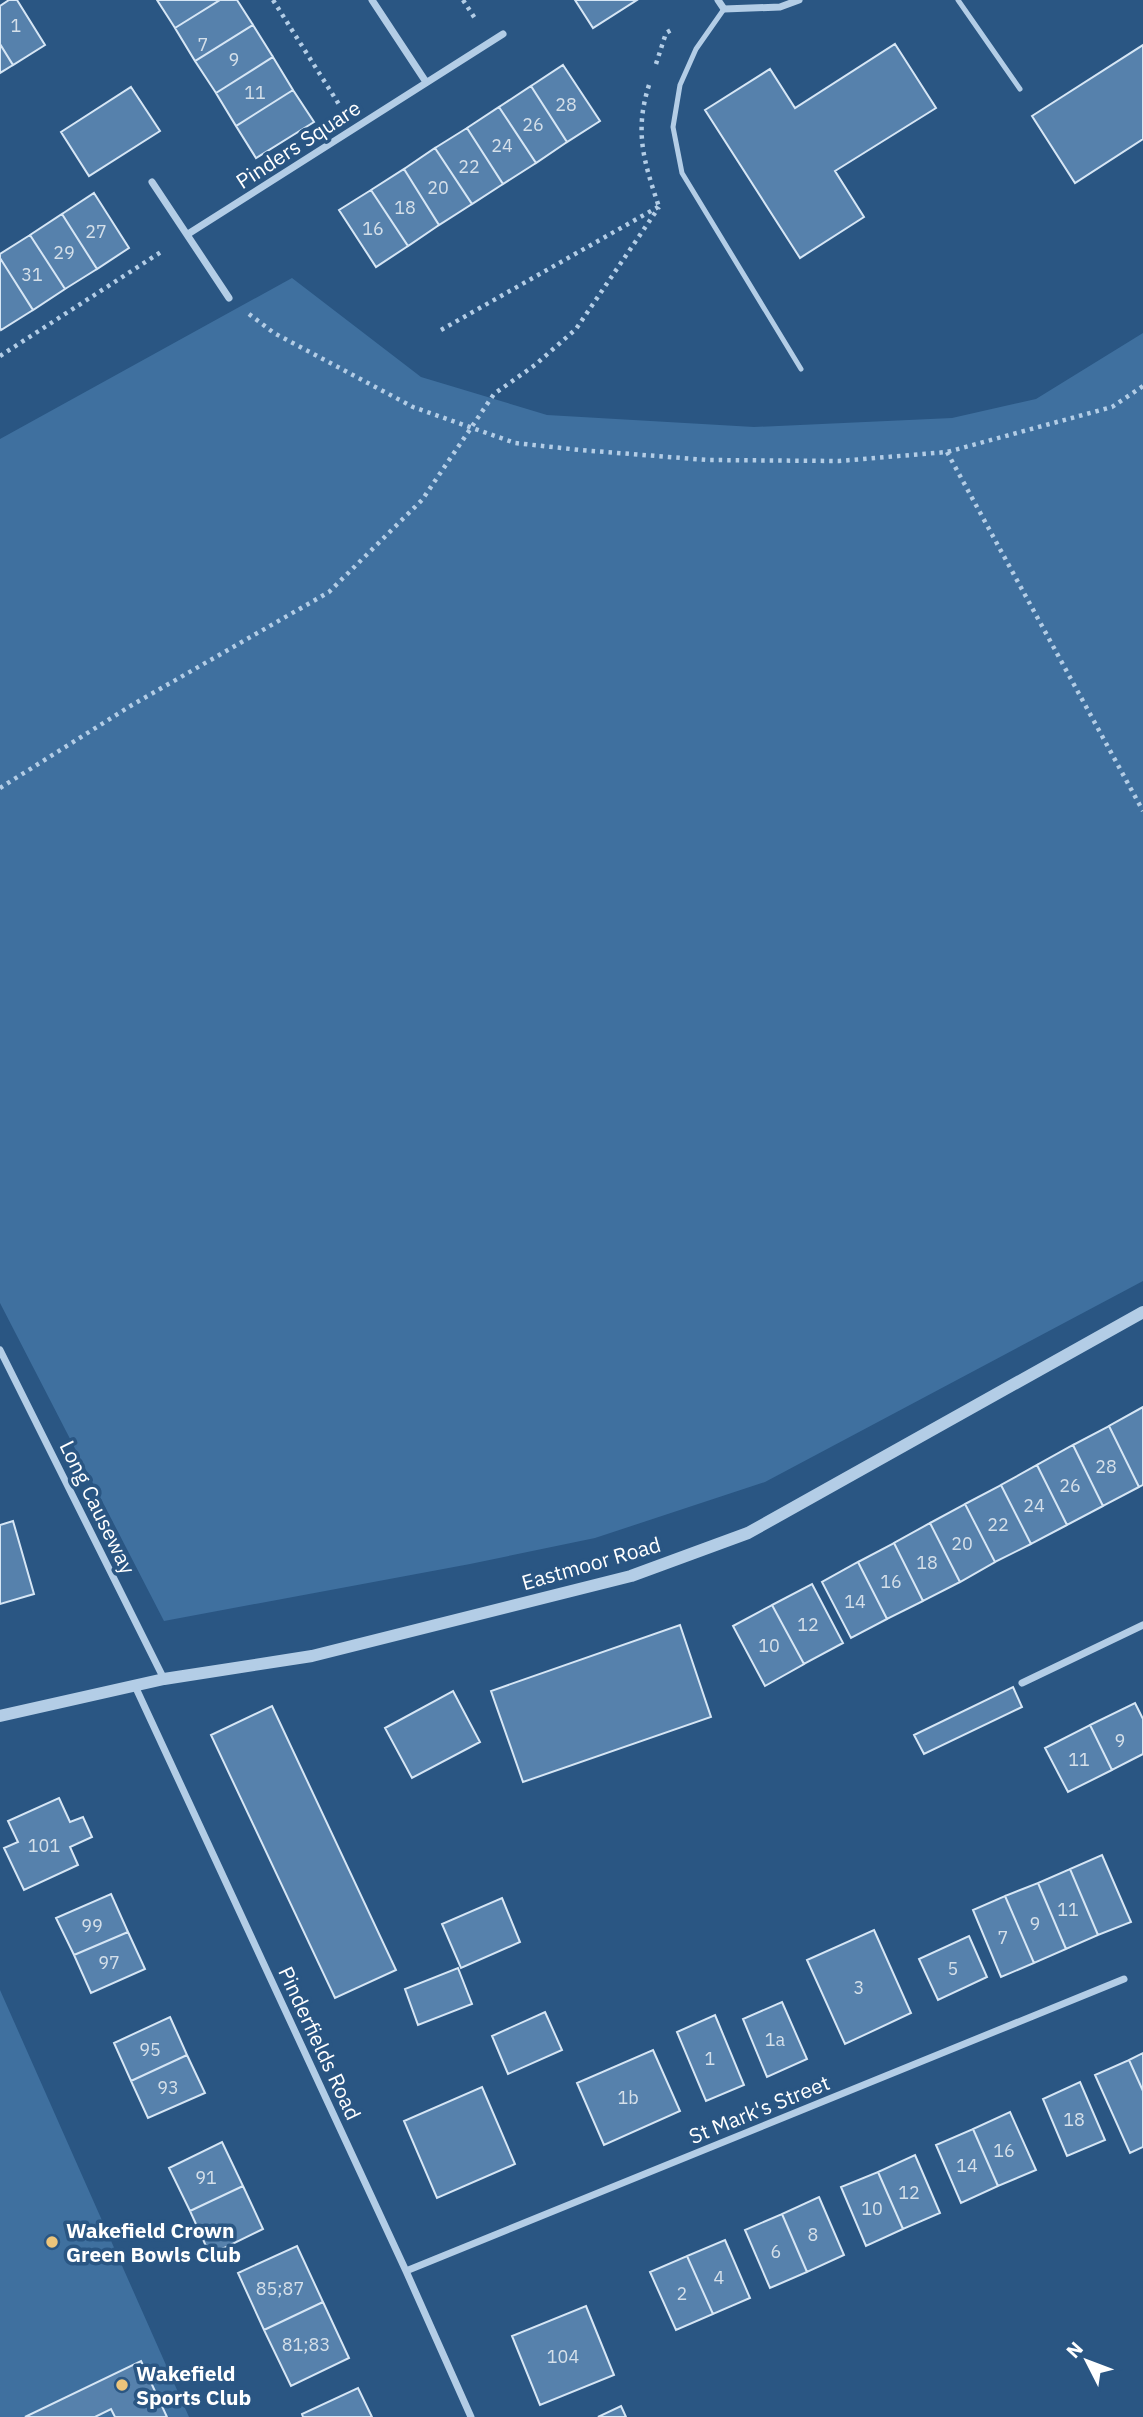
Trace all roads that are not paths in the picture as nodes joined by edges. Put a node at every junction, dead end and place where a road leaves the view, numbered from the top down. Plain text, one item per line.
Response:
1 (372, 0) edge
2 (718, 0) edge
3 (799, 0) edge
4 (958, 0) edge
5 (724, 9) junction
6 (503, 34) dead end
7 (426, 82) junction
8 (1020, 89) dead end
9 (152, 182) dead end
10 (188, 234) junction
11 (229, 298) road end
12 (801, 369) dead end
13 (1143, 1312) edge
14 (0, 1350) edge
15 (1143, 1625) edge
16 (164, 1679) junction
17 (1022, 1683) dead end
18 (135, 1686) junction
19 (0, 1716) edge
20 (1124, 1979) dead end
21 (406, 2271) junction
22 (471, 2417) edge

1 - 7 street
2 - 5 street
3 - 5 street
4 - 8 lane
5 - 12 lane
6 - 7 street, Pinders Square
7 - 10 street, Pinders Square
9 - 10 street
10 - 11 street
13 - 16 street, Eastmoor Road
14 - 16 street, Long Causeway
15 - 17 street
16 - 18 street, Eastmoor Road
18 - 19 street, Eastmoor Road
18 - 21 street, Pinderfields Road
20 - 21 street, St Mark's Street
21 - 22 street, Pinderfields Road

